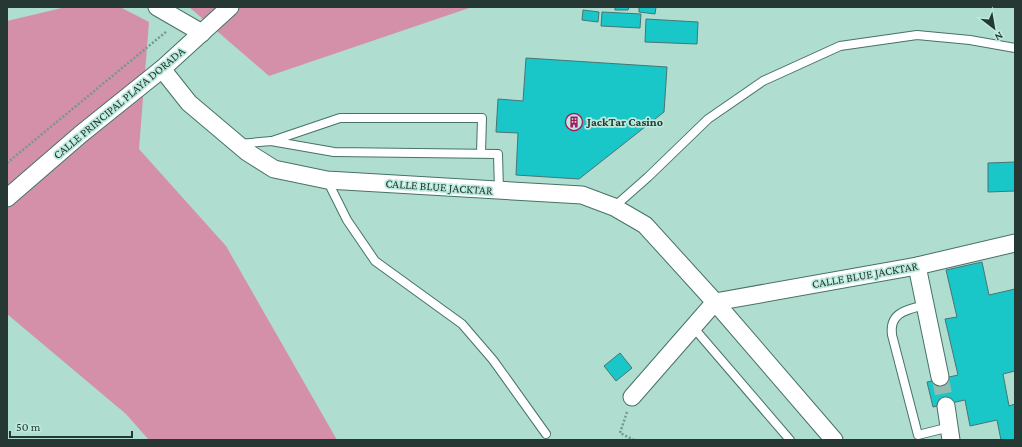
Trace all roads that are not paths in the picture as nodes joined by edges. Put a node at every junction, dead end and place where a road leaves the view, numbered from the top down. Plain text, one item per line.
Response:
1 (158, 7) edge
2 (230, 7) edge
3 (202, 33) junction
4 (1015, 48) edge
5 (162, 69) junction
6 (271, 141) junction
7 (238, 144) junction
8 (482, 153) junction
9 (327, 180) junction
10 (499, 191) junction
11 (7, 198) edge
12 (614, 207) junction
13 (1015, 243) edge
14 (917, 266) junction
15 (715, 302) junction
16 (925, 305) junction
17 (693, 327) junction
18 (940, 377) tunnel mouth
19 (632, 397) road end
20 (946, 406) tunnel mouth
21 (950, 433) edge
22 (546, 434) dead end
23 (790, 440) edge
24 (834, 440) edge

1 - 3 street
2 - 3 street, CALLE PRINCIPAL PLAYA DORADA
3 - 5 street, CALLE PRINCIPAL PLAYA DORADA
4 - 12 lane
5 - 7 street, CALLE BLUE JACKTAR
5 - 11 street, CALLE PRINCIPAL PLAYA DORADA
6 - 7 lane
6 - 8 lane
6 - 8 lane
7 - 9 street, CALLE BLUE JACKTAR
8 - 10 lane
9 - 10 street, CALLE BLUE JACKTAR
9 - 22 lane
10 - 12 street, CALLE BLUE JACKTAR
12 - 15 street, CALLE BLUE JACKTAR
13 - 14 street, CALLE BLUE JACKTAR
14 - 15 street, CALLE BLUE JACKTAR
14 - 16 street
15 - 17 street
15 - 24 street, CALLE BLUE JACKTAR
16 - 18 street
16 - 21 lane
17 - 19 street
17 - 23 lane
20 - 21 street

